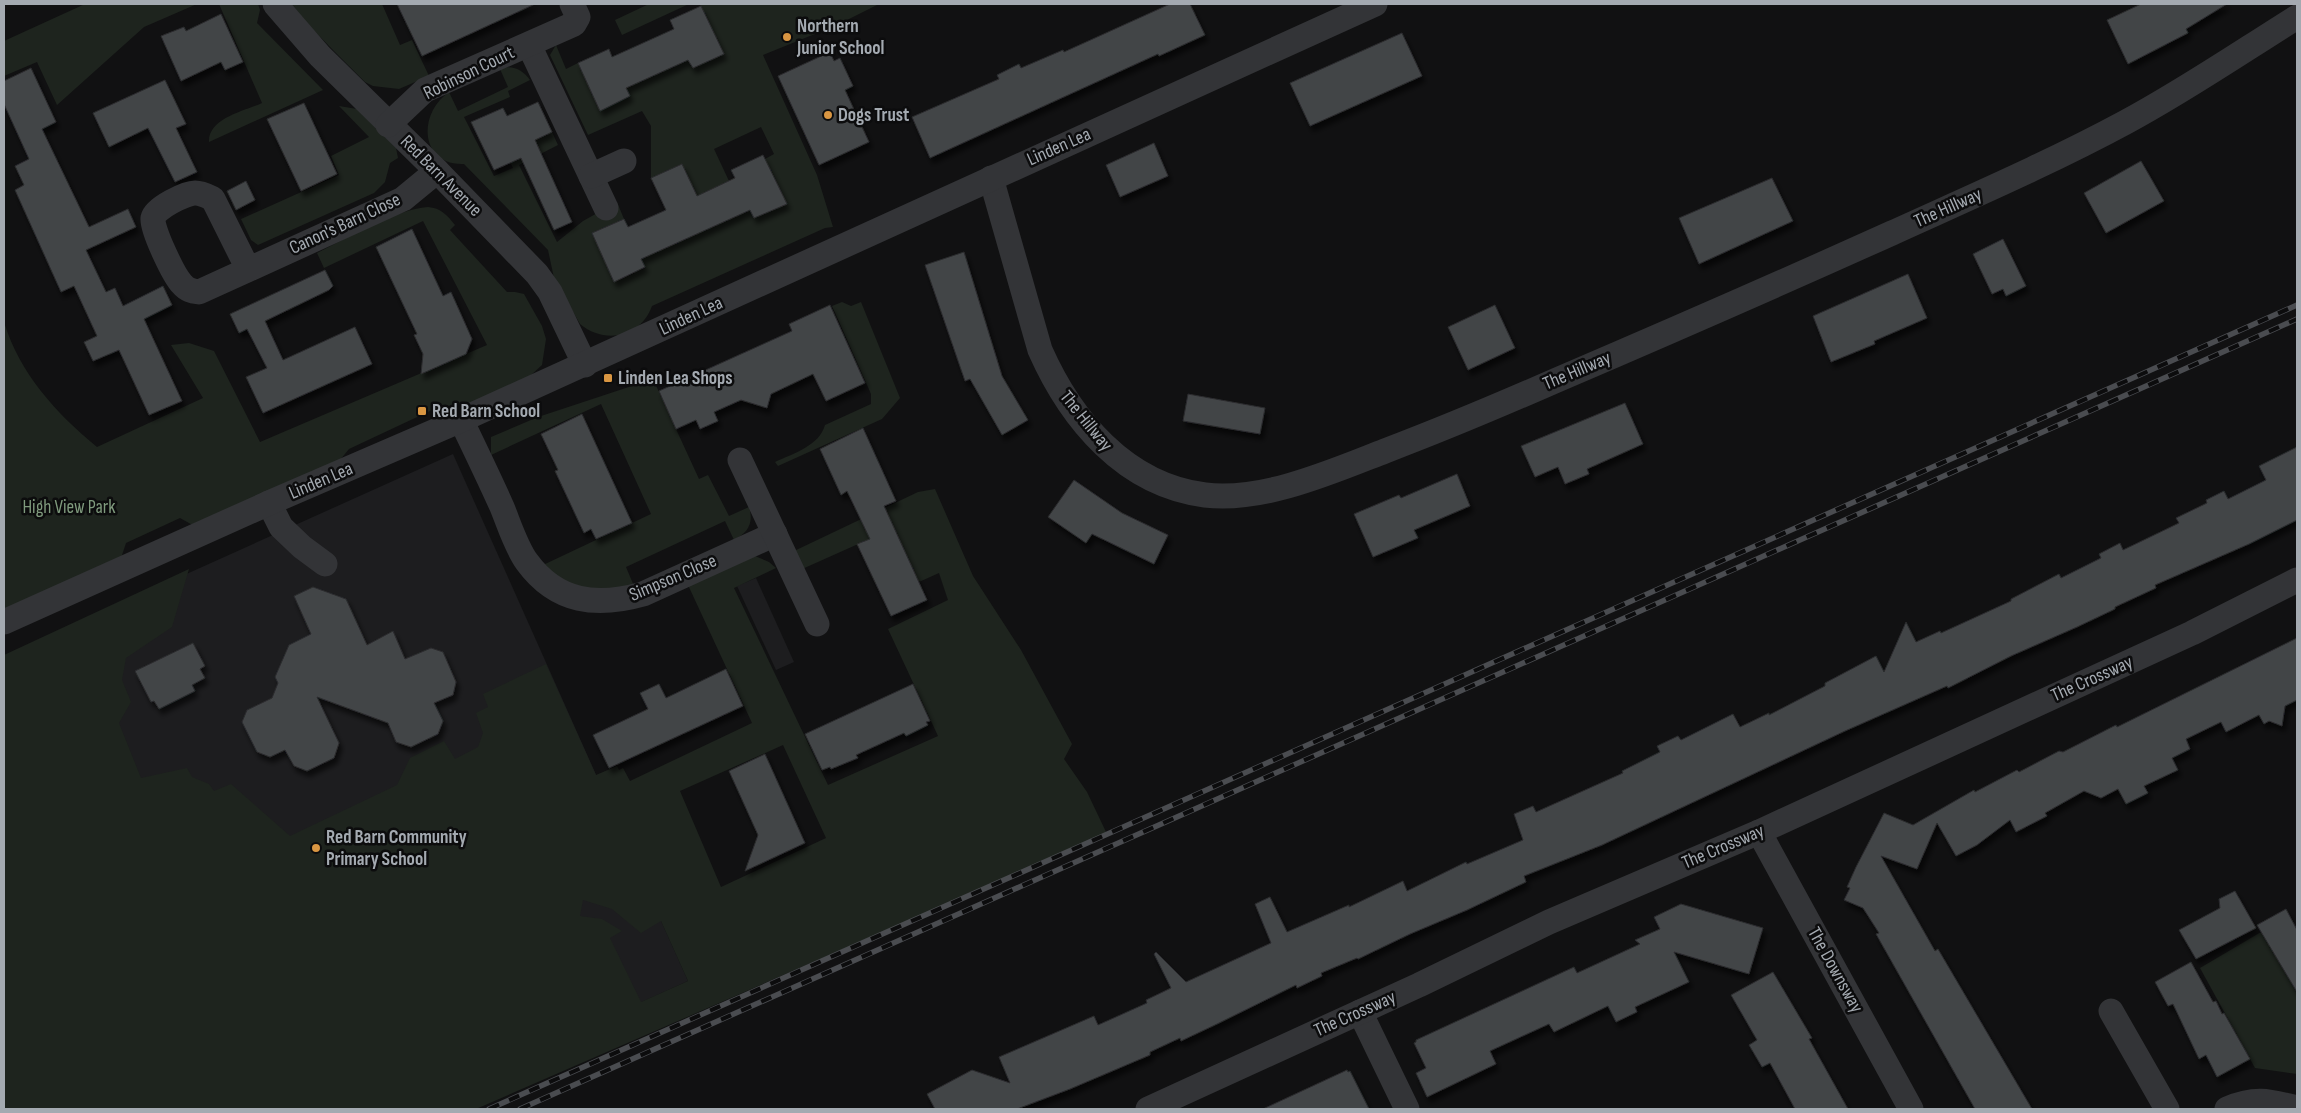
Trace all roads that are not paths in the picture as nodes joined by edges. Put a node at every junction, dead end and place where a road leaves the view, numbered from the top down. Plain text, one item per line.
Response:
1 (275, 4) edge
2 (572, 4) edge
3 (1375, 4) edge
4 (2297, 17) edge
5 (529, 45) junction
6 (388, 125) junction
7 (624, 161) dead end
8 (437, 171) junction
9 (591, 176) junction
10 (991, 178) junction
11 (606, 208) dead end
12 (248, 270) dead end
13 (585, 364) junction
14 (461, 420) junction
15 (740, 460) dead end
16 (269, 503) junction
17 (774, 534) junction
18 (325, 564) dead end
19 (2297, 580) edge
20 (4, 622) edge
21 (817, 624) dead end
22 (1759, 832) junction
23 (2111, 1011) dead end
24 (1360, 1012) junction
25 (2297, 1108) edge
26 (1148, 1109) edge
27 (1407, 1109) edge
28 (1911, 1109) edge
29 (2167, 1109) edge
30 (2227, 1109) edge

1 - 6 street, Red Barn Avenue
2 - 5 street, Robinson Court
3 - 10 street, Linden Lea
4 - 10 street, The Hillway
5 - 6 street, Robinson Court
5 - 9 street, Robinson Court
6 - 8 street, Red Barn Avenue
7 - 9 street
8 - 12 street, Canon's Barn Close
8 - 13 street, Red Barn Avenue
9 - 11 street, Robinson Court
10 - 13 street, Linden Lea
13 - 14 street, Linden Lea
14 - 16 street, Linden Lea
14 - 17 street, Simpson Close
15 - 17 street
16 - 18 street
16 - 20 street, Linden Lea
17 - 21 street
19 - 22 street, The Crossway
22 - 24 street, The Crossway
22 - 28 street, The Downsway
23 - 29 street
24 - 26 street, The Crossway
24 - 27 street
25 - 30 street

